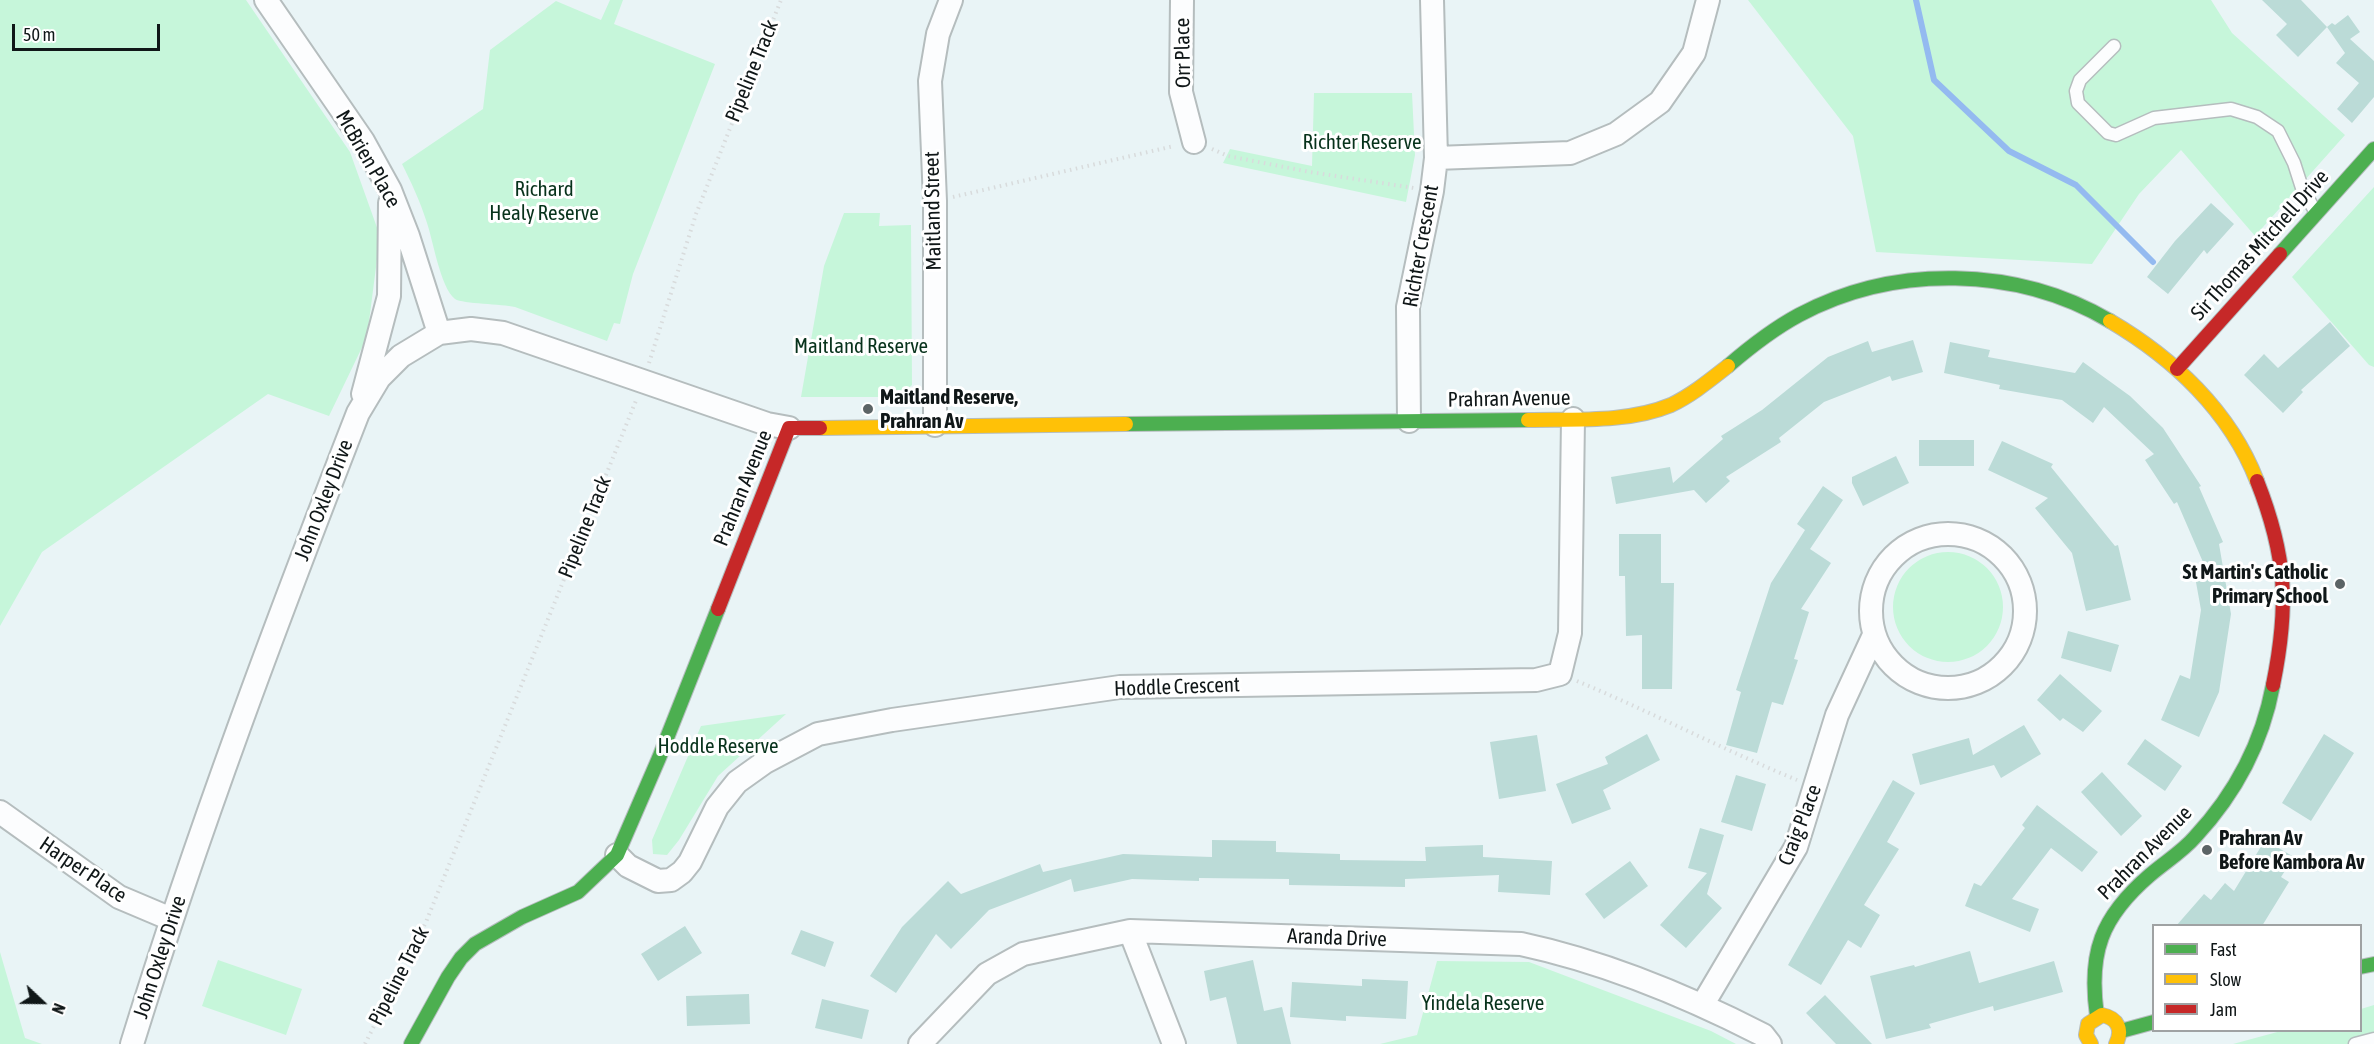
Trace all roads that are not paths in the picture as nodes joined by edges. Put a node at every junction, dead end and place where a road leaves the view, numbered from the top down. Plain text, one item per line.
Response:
1 (266, 0) edge
2 (951, 0) edge
3 (1182, 0) edge
4 (1432, 0) edge
5 (1708, 0) edge
6 (2114, 46) dead end
7 (1194, 142) road end
8 (2374, 149) edge
9 (1436, 158) junction
10 (390, 190) junction
11 (2316, 213) junction
12 (440, 333) junction
13 (2176, 369) junction
14 (358, 413) junction
15 (1573, 419) junction
16 (1409, 421) junction
17 (934, 425) junction
18 (789, 428) junction
19 (1874, 635) junction
20 (0, 812) edge
21 (617, 855) junction
22 (171, 919) junction
23 (1130, 931) junction
24 (1703, 1004) junction
25 (2097, 1016) junction
26 (2152, 1023) edge
27 (2118, 1038) edge
28 (2084, 1043) edge
29 (132, 1044) edge
30 (411, 1044) edge
31 (920, 1044) edge
32 (1174, 1044) edge
33 (1770, 1044) edge

1 - 10 street, McBrien Place
2 - 17 street, Maitland Street
3 - 7 street, Orr Place
4 - 9 street, Richter Crescent
5 - 9 street
6 - 11 lane
8 - 11 street, Sir Thomas Mitchell Drive
9 - 16 street, Richter Crescent
10 - 12 street, McBrien Place
10 - 14 street
11 - 13 street, Sir Thomas Mitchell Drive
12 - 14 street, John Oxley Drive
12 - 18 street, John Oxley Drive
13 - 15 street, Prahran Avenue
13 - 25 street, Prahran Avenue
14 - 22 street, John Oxley Drive
15 - 16 street, Prahran Avenue
15 - 21 street, Hoddle Crescent
16 - 17 street, Prahran Avenue
17 - 18 street, Prahran Avenue
18 - 21 street, Prahran Avenue
19 - 19 street
19 - 24 street, Craig Place
20 - 22 street, Harper Place
21 - 30 street, Prahran Avenue
22 - 29 street, John Oxley Drive
23 - 24 street, Aranda Drive
23 - 31 street, Aranda Drive
23 - 32 street
24 - 33 street, Aranda Drive
25 - 27 street
25 - 28 street
26 - 27 street

